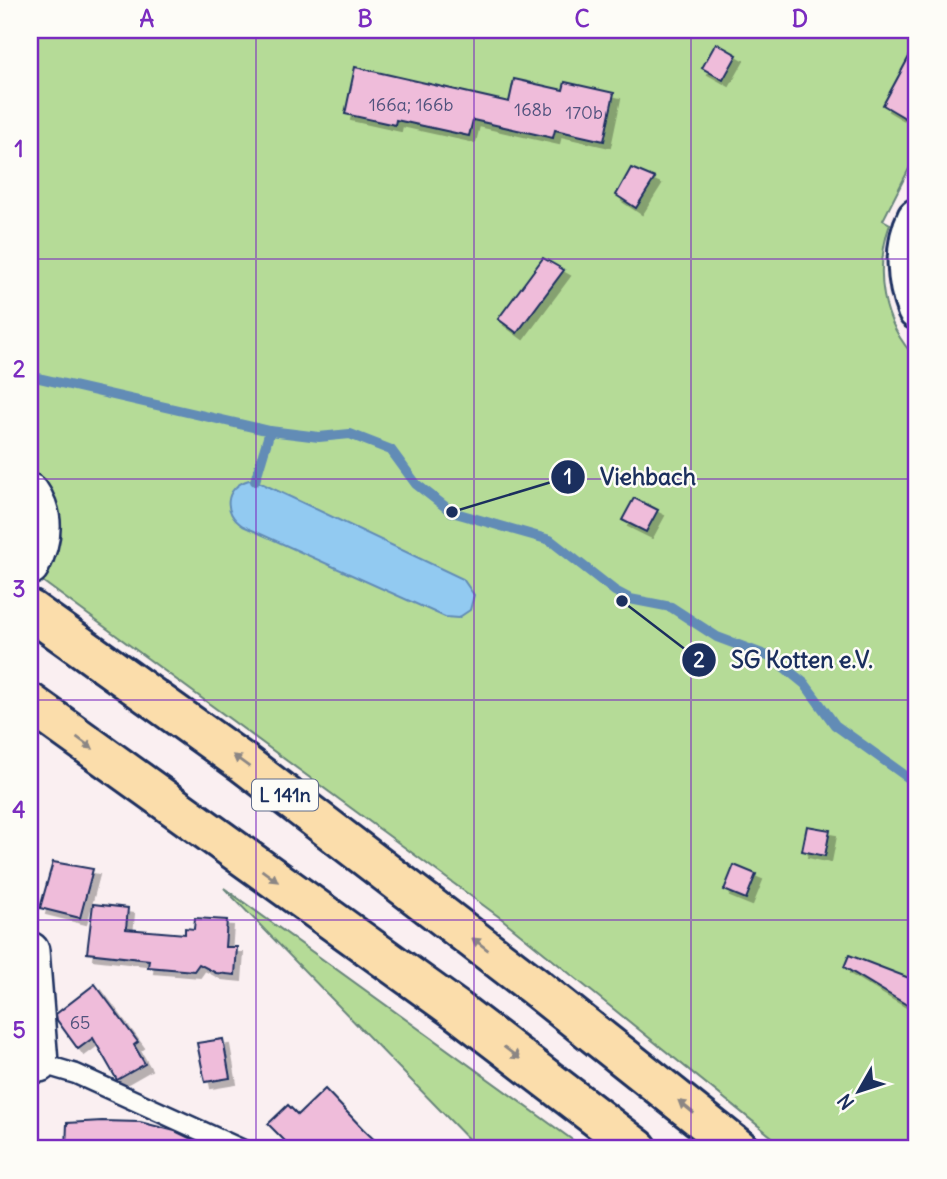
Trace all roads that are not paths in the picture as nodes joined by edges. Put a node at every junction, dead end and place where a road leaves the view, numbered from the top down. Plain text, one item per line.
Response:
1 (917, 218) edge
2 (917, 310) edge
3 (30, 492) edge
4 (30, 566) edge
5 (30, 610) edge
6 (30, 703) edge
7 (30, 951) edge
8 (34, 1062) edge
9 (241, 1149) edge
10 (638, 1149) edge
11 (739, 1149) edge

1 - 2 street
3 - 4 street
11 -> 5 highway, L 141n
6 -> 10 highway
7 - 8 street
8 - 9 lane

